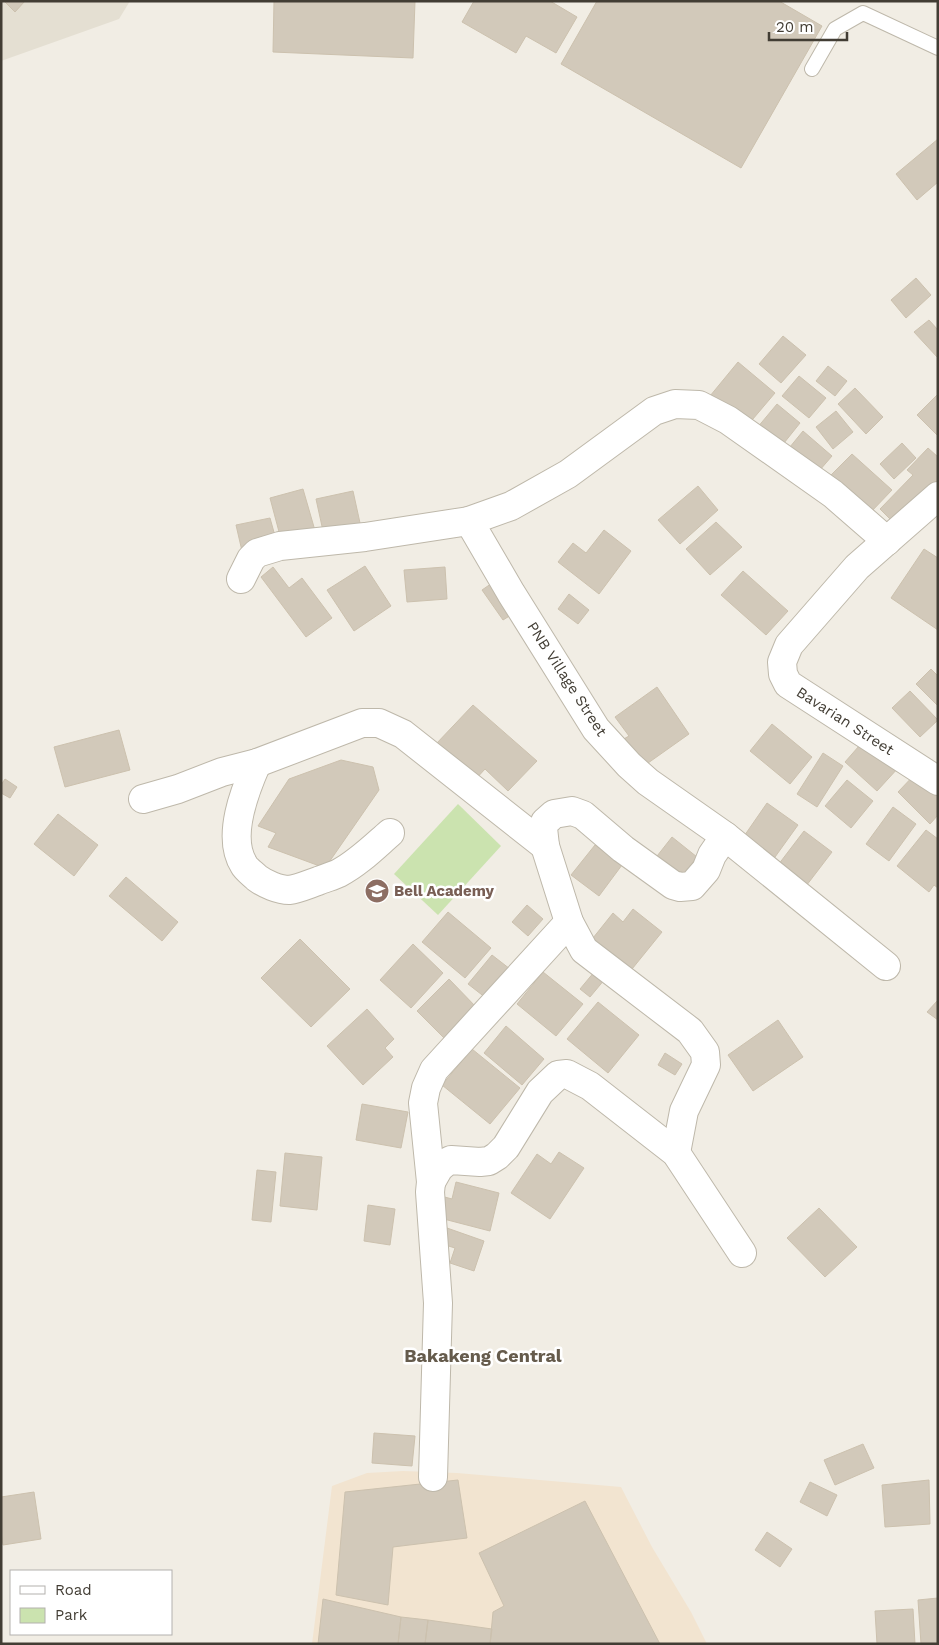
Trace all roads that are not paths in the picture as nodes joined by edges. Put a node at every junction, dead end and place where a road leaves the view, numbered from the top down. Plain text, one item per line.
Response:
1 (938, 48) edge
2 (812, 69) dead end
3 (938, 496) edge
4 (469, 521) junction
5 (887, 541) junction
6 (241, 579) dead end
7 (257, 763) junction
8 (938, 781) edge
9 (143, 799) dead end
10 (390, 833) dead end
11 (725, 836) junction
12 (545, 846) junction
13 (569, 922) junction
14 (886, 966) dead end
15 (676, 1154) junction
16 (431, 1182) junction
17 (742, 1253) dead end
18 (433, 1477) dead end

1 - 2 lane
3 - 5 street, Bavarian Street
4 - 5 street
4 - 6 street
4 - 11 street, PNB Village Street
5 - 8 street, Bavarian Street
7 - 9 street
7 - 10 street
7 - 12 street
11 - 12 street
11 - 14 street, PNB Village Street
12 - 13 street
13 - 15 street
13 - 16 street
15 - 16 street
15 - 17 street
16 - 18 street

